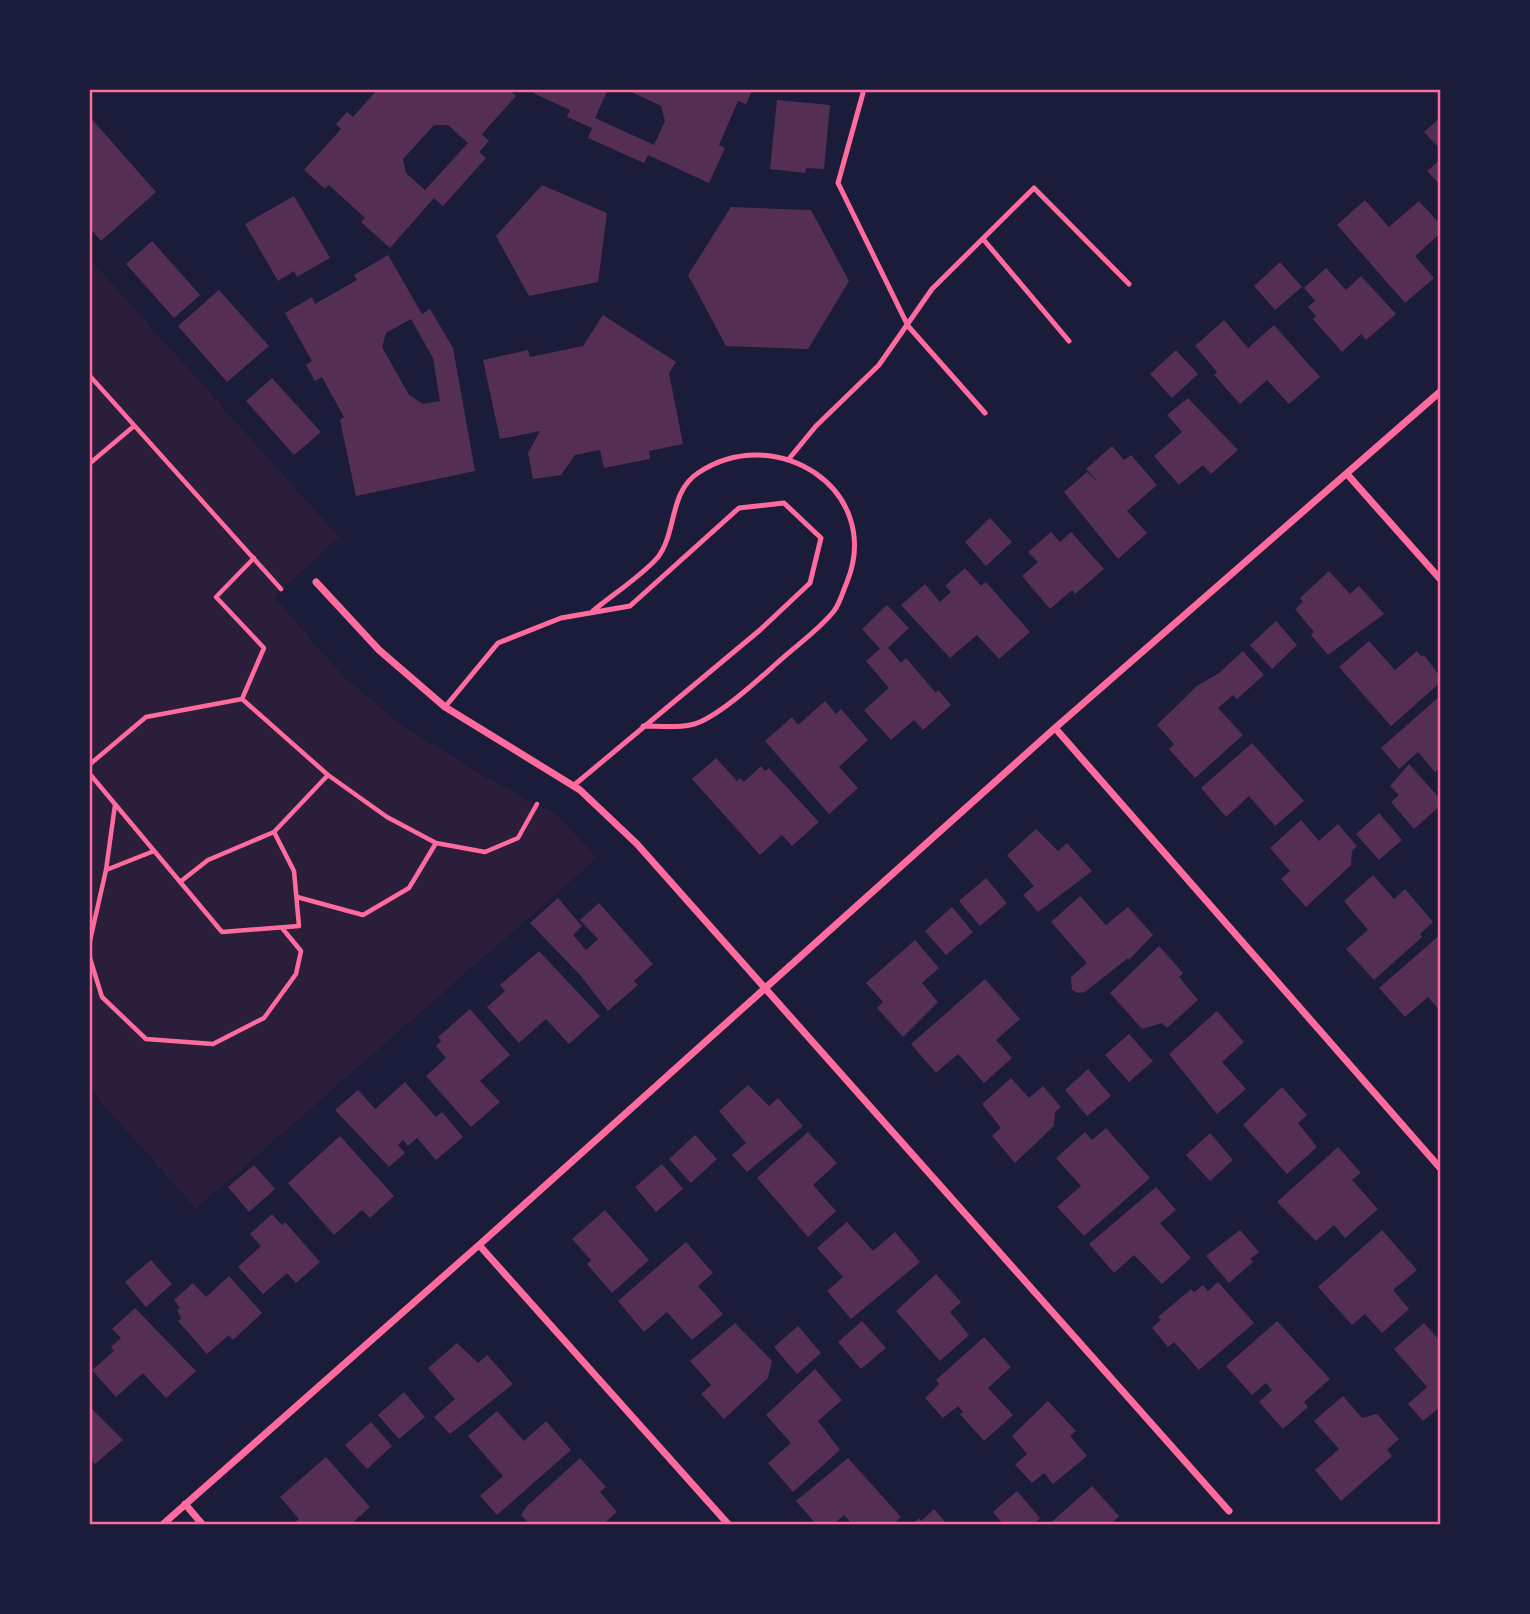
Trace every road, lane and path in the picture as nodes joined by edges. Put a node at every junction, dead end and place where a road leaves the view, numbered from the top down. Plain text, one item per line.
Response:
1 (863, 93) dead end
2 (983, 239) junction
3 (1129, 284) dead end
4 (908, 326) junction
5 (1069, 341) dead end
6 (89, 375) edge
7 (1441, 391) edge
8 (985, 413) dead end
9 (135, 426) junction
10 (788, 460) junction
11 (89, 464) edge
12 (1347, 474) junction
13 (254, 558) junction
14 (1441, 580) edge
15 (316, 582) dead end
16 (282, 589) dead end
17 (591, 612) junction
18 (242, 699) junction
19 (445, 707) junction
20 (643, 726) junction
21 (1055, 728) junction
22 (89, 765) edge
23 (89, 773) edge
24 (328, 775) junction
25 (573, 786) junction
26 (537, 804) dead end
27 (115, 805) junction
28 (274, 832) junction
29 (436, 843) junction
30 (154, 851) junction
31 (106, 870) junction
32 (180, 882) junction
33 (297, 897) junction
34 (282, 928) junction
35 (89, 945) edge
36 (89, 956) edge
37 (763, 989) junction
38 (1441, 1168) edge
39 (479, 1245) junction
40 (185, 1504) junction
41 (1229, 1511) dead end
42 (162, 1525) edge
43 (203, 1525) edge
44 (729, 1525) edge

1 - 4 lane
2 - 3 lane
2 - 4 lane
2 - 5 lane
4 - 8 lane
4 - 10 lane
6 - 9 path
7 - 12 street
9 - 11 path
9 - 13 path
10 - 17 lane
10 - 20 lane
12 - 14 street
12 - 21 street
13 - 16 path
13 - 18 path
15 - 19 street
17 - 19 lane
17 - 20 lane
18 - 22 path
18 - 24 path
19 - 25 street
20 - 25 lane
21 - 37 street
21 - 38 street
23 - 27 path
24 - 28 path
24 - 29 path
25 - 37 street
26 - 29 path
27 - 30 path
27 - 31 path
28 - 32 path
28 - 33 path
29 - 33 path
30 - 31 path
30 - 32 path
31 - 35 path
32 - 34 path
33 - 34 path
34 - 36 path
37 - 39 street
37 - 41 street
39 - 40 street
39 - 44 street
40 - 42 street
40 - 43 street

